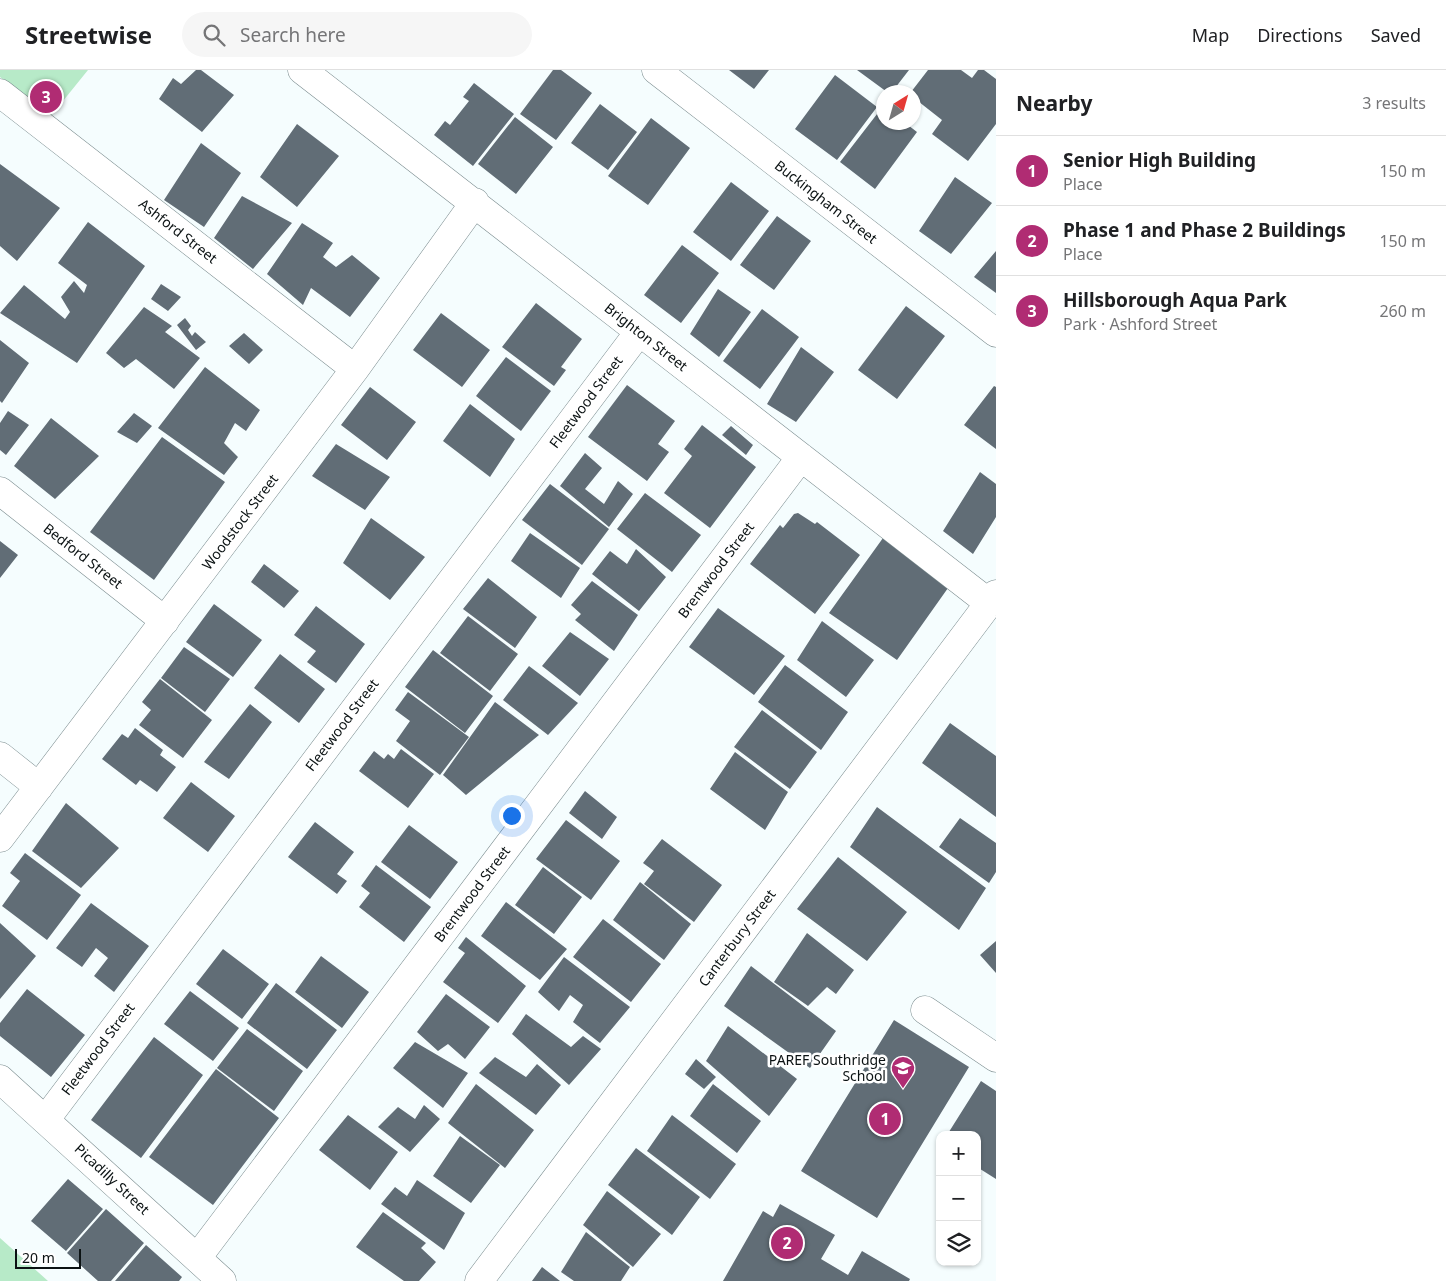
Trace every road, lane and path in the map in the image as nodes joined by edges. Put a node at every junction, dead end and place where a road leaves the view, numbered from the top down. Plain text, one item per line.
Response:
1 (302, 70) edge
2 (656, 70) edge
3 (0, 93) edge
4 (475, 202) junction
5 (639, 332) junction
6 (996, 334) edge
7 (355, 369) junction
8 (801, 458) junction
9 (0, 491) edge
10 (992, 599) edge
11 (165, 621) junction
12 (0, 756) edge
13 (39, 787) junction
14 (0, 838) edge
15 (925, 1010) dead end
16 (996, 1058) edge
17 (0, 1079) edge
18 (46, 1119) junction
19 (197, 1258) junction
20 (222, 1281) edge
21 (479, 1281) edge

1 - 4 street, Brighton Street
2 - 6 street, Buckingham Street
3 - 7 street, Ashford Street
4 - 5 street, Brighton Street
4 - 7 street, Woodstock Street
5 - 8 street, Brighton Street
5 - 18 street, Fleetwood Street
7 - 11 street, Woodstock Street
8 - 10 street, Brighton Street
8 - 19 street, Brentwood Street
9 - 11 street, Bedford Street
10 - 21 street, Canterbury Street
11 - 13 street, Woodstock Street
12 - 13 street
13 - 14 street, Woodstock Street
15 - 16 street
17 - 18 street, Picadilly Street
18 - 19 street, Picadilly Street
19 - 20 street, Picadilly Street

